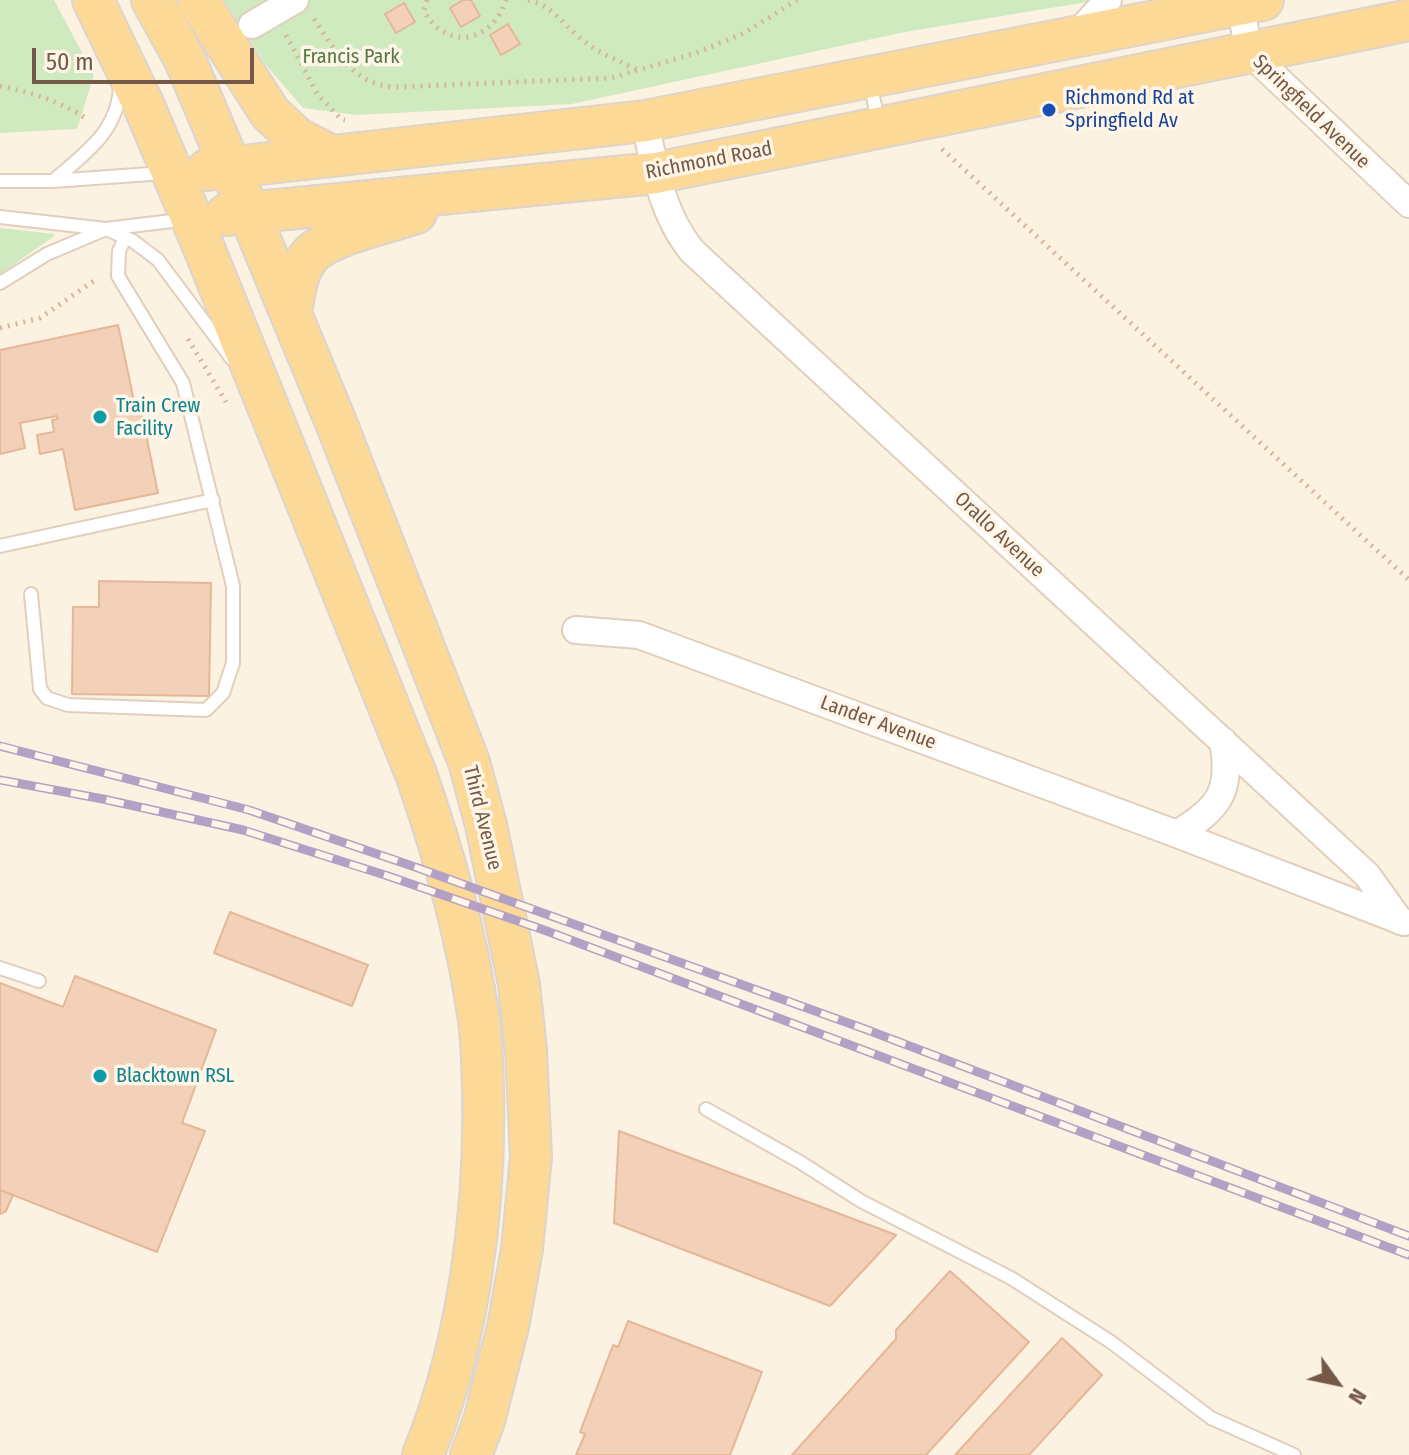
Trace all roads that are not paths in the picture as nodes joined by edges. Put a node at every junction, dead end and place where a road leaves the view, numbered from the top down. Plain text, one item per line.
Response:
1 (93, 0) edge
2 (152, 0) edge
3 (198, 0) edge
4 (1108, 0) edge
5 (1252, 2) edge
6 (1409, 20) edge
7 (1072, 39) junction
8 (1249, 52) junction
9 (122, 63) junction
10 (869, 79) junction
11 (645, 121) junction
12 (895, 124) junction
13 (332, 156) junction
14 (232, 169) junction
15 (171, 172) junction
16 (656, 173) junction
17 (0, 181) edge
18 (53, 181) junction
19 (489, 190) junction
20 (1409, 204) edge
21 (249, 213) junction
22 (0, 217) edge
23 (190, 219) junction
24 (106, 229) junction
25 (125, 238) junction
26 (0, 283) edge
27 (291, 311) junction
28 (262, 387) junction
29 (213, 500) junction
30 (0, 546) edge
31 (31, 594) dead end
32 (576, 630) dead end
33 (1223, 741) junction
34 (1177, 834) junction
35 (1405, 923) edge
36 (0, 968) edge
37 (39, 981) dead end
38 (706, 1109) dead end
39 (423, 1455) edge
40 (471, 1455) edge
41 (1294, 1455) edge

1 - 9 main road
2 - 14 main road, Third Avenue
3 - 13 main road
4 - 7 street
5 - 7 main road
5 - 8 street, Springfield Avenue
6 - 8 main road, Richmond Road
7 - 10 main road
8 - 12 main road, Richmond Road
8 - 20 street, Springfield Avenue
9 - 15 main road
9 - 18 lane
10 - 11 main road
10 - 12 lane
11 - 13 main road
11 - 16 street, Orallo Avenue
12 - 16 main road, Richmond Road
13 - 14 main road
14 - 15 main road
14 - 21 main road, Third Avenue
15 - 18 lane
15 - 23 main road
16 - 19 main road, Richmond Road
16 - 33 street, Orallo Avenue
17 - 18 lane
19 - 21 main road, Richmond Road
19 - 27 main road
21 - 23 main road, Richmond Road
21 - 27 main road, Third Avenue
22 - 24 lane, Richmond Road
23 - 24 lane, Richmond Road
23 - 28 main road
24 - 25 lane
24 - 26 lane
25 - 28 lane
25 - 29 lane
27 - 40 main road, Third Avenue
28 - 39 main road
29 - 30 lane
29 - 31 lane
32 - 34 street, Lander Avenue
33 - 34 street
33 - 35 street, Orallo Avenue
34 - 35 street, Lander Avenue
36 - 37 lane
38 - 41 lane

